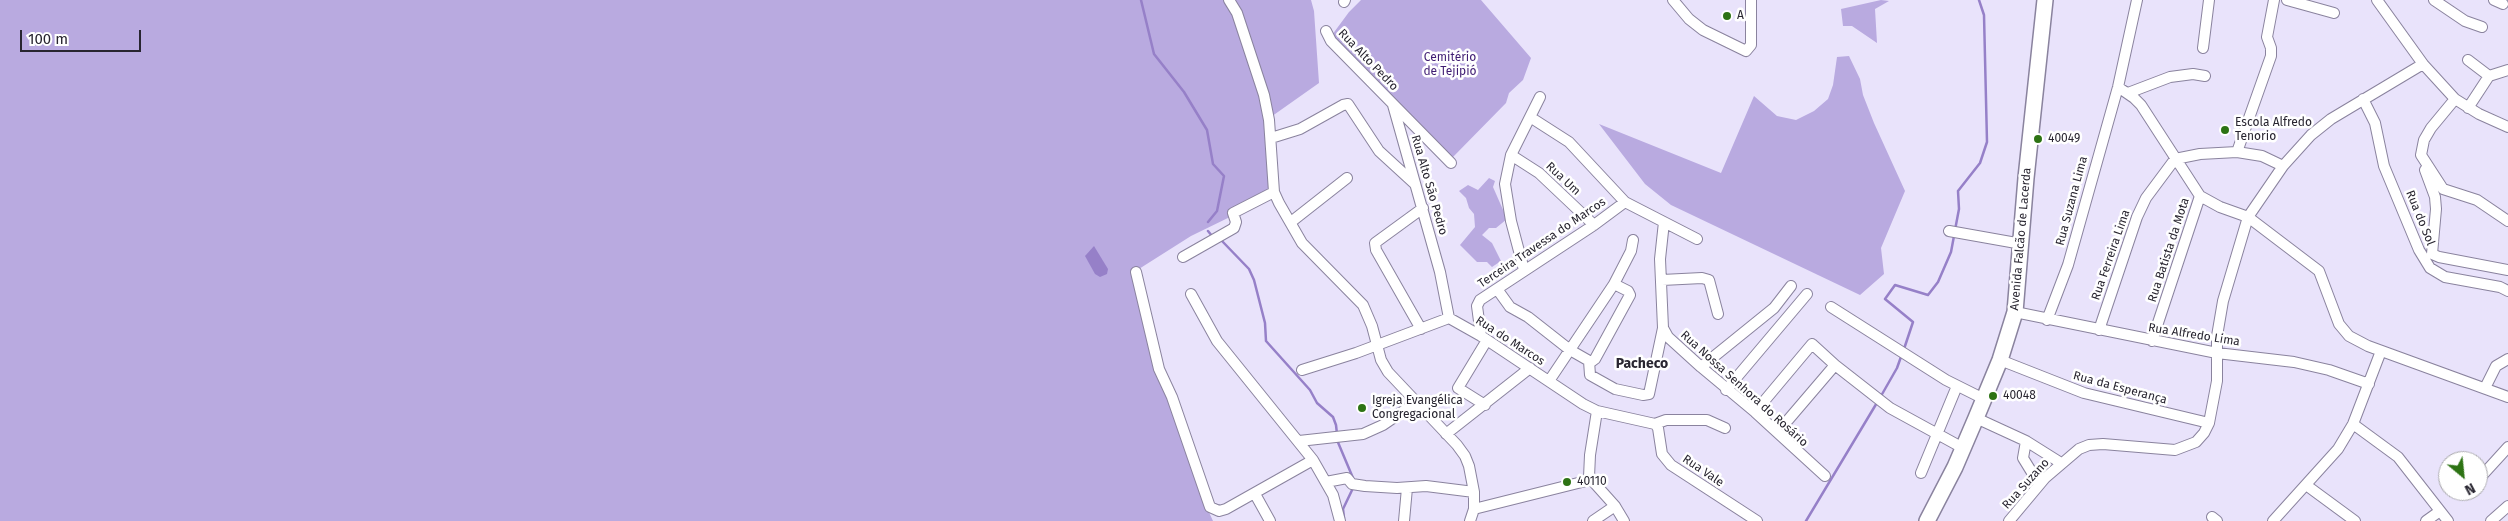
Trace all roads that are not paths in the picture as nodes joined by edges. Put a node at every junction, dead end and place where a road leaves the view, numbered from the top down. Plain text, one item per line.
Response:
1 (1229, 0) edge
2 (1751, 0) edge
3 (2045, 0) edge
4 (2137, 0) edge
5 (2209, 0) edge
6 (2274, 0) edge
7 (2287, 0) edge
8 (2434, 0) edge
9 (2381, 1) edge
10 (1675, 8) edge
11 (2334, 12) dead end
12 (2482, 27) dead end
13 (1326, 32) dead end
14 (2203, 48) dead end
15 (2468, 60) dead end
16 (2424, 64) junction
17 (2508, 70) edge
18 (2205, 76) dead end
19 (2489, 76) junction
20 (2118, 87) junction
21 (2128, 93) junction
22 (1540, 97) dead end
23 (2455, 99) junction
24 (2363, 100) junction
25 (1393, 106) junction
26 (2468, 108) junction
27 (1530, 117) junction
28 (2508, 127) edge
29 (1271, 138) junction
30 (2237, 152) junction
31 (1511, 155) junction
32 (2421, 155) junction
33 (2175, 159) junction
34 (1451, 163) dead end
35 (2283, 166) junction
36 (1347, 178) dead end
37 (1416, 185) junction
38 (1274, 192) junction
39 (2200, 196) junction
40 (1625, 202) junction
41 (1423, 208) junction
42 (2248, 217) junction
43 (2508, 221) edge
44 (1291, 222) junction
45 (1664, 222) junction
46 (1594, 225) junction
47 (1949, 231) dead end
48 (1698, 239) dead end
49 (1633, 240) dead end
50 (2022, 244) junction
51 (1183, 258) dead end
52 (1524, 270) junction
53 (2508, 270) edge
54 (1136, 272) dead end
55 (1662, 280) junction
56 (1614, 284) junction
57 (1791, 286) dead end
58 (1497, 289) junction
59 (2508, 291) edge
60 (1191, 294) dead end
61 (1807, 294) dead end
62 (1831, 307) dead end
63 (2015, 312) junction
64 (1718, 314) dead end
65 (1449, 318) junction
66 (2047, 320) junction
67 (1663, 328) junction
68 (1421, 329) junction
69 (2098, 330) junction
70 (1484, 338) junction
71 (2152, 341) junction
72 (1375, 345) junction
73 (1570, 350) junction
74 (2381, 350) junction
75 (2217, 353) junction
76 (2508, 359) edge
77 (2000, 360) junction
78 (1591, 361) junction
79 (1835, 365) junction
80 (1701, 367) junction
81 (1530, 368) junction
82 (1302, 370) dead end
83 (1549, 382) junction
84 (2369, 384) junction
85 (1956, 386) junction
86 (2485, 388) junction
87 (1726, 390) junction
88 (2508, 397) edge
89 (1984, 399) junction
90 (1415, 403) junction
91 (1485, 405) junction
92 (1597, 411) junction
93 (1755, 412) junction
94 (1976, 418) junction
95 (1788, 420) dead end
96 (2209, 423) junction
97 (2353, 424) junction
98 (1656, 425) junction
99 (1725, 428) dead end
100 (1446, 434) junction
101 (1937, 434) junction
102 (1299, 441) junction
103 (2026, 441) junction
104 (2508, 447) edge
105 (1963, 448) junction
106 (1313, 460) junction
107 (2061, 464) junction
108 (2488, 469) edge
109 (1921, 473) dead end
110 (1825, 476) dead end
111 (1590, 480) junction
112 (1326, 482) junction
113 (2039, 484) junction
114 (2306, 485) junction
115 (1407, 488) junction
116 (1474, 492) junction
117 (1255, 494) junction
118 (1615, 506) junction
119 (1474, 509) junction
120 (2506, 510) edge
121 (2440, 511) junction
122 (1270, 521) edge
123 (1340, 521) edge
124 (1404, 521) edge
125 (1470, 521) edge
126 (1593, 521) edge
127 (1624, 521) edge
128 (1757, 521) edge
129 (1927, 521) edge
130 (2009, 521) edge
131 (2273, 521) edge
132 (2355, 521) edge
133 (2426, 521) edge
134 (2448, 521) edge
135 (2491, 521) edge

1 - 29 street
2 - 10 street
3 - 50 main road, Avenida Falcão de Lacerda
4 - 20 street, Rua Suzana Lima
5 - 14 street
6 - 30 street
7 - 11 street
8 - 12 street
9 - 16 street
13 - 25 street, Rua Alto Pedro
15 - 19 street
16 - 23 street
16 - 24 street
17 - 19 street
18 - 21 street
19 - 26 street
20 - 21 street
20 - 66 street, Rua Suzana Lima
21 - 33 street
22 - 27 street
23 - 26 street
23 - 32 street
24 - 35 street
24 - 59 street, Rua do Sol
25 - 34 street
25 - 37 street, Rua Alto São Pedro
26 - 28 street
27 - 31 street
27 - 40 street
29 - 37 street
29 - 38 street
30 - 33 street
30 - 35 street
31 - 46 street, Rua Um
31 - 52 street
32 - 43 street
32 - 53 street
33 - 39 street
33 - 69 street, Rua Ferreira Lima
35 - 42 street
36 - 44 street
37 - 41 street, Rua Alto São Pedro
38 - 44 street
38 - 51 street
39 - 42 street
39 - 71 street, Rua Batista da Mota
40 - 45 street
40 - 46 street, Terceira Travessa do Marcos
41 - 65 street, Rua Alto São Pedro
41 - 68 street
42 - 74 street
42 - 75 street
44 - 72 street
45 - 48 street
45 - 55 street, Rua Nossa Senhora do Rosário
46 - 52 street, Terceira Travessa do Marcos
47 - 50 street
49 - 56 street
50 - 63 main road, Avenida Falcão de Lacerda
52 - 58 street, Terceira Travessa do Marcos
54 - 117 street
55 - 64 street
55 - 67 street, Rua Nossa Senhora do Rosário
56 - 73 street
56 - 78 street
57 - 80 street
58 - 70 street, Terceira Travessa do Marcos
58 - 73 street
60 - 102 street
61 - 87 street
62 - 85 street
63 - 66 street, Rua Alfredo Lima
63 - 77 main road, Avenida Falcão de Lacerda
65 - 68 street
65 - 70 street, Rua do Marcos
66 - 69 street, Rua Alfredo Lima
67 - 78 street
67 - 80 street, Rua Nossa Senhora do Rosário
68 - 72 street
69 - 71 street, Rua Alfredo Lima
70 - 81 street, Rua do Marcos
70 - 91 street
71 - 75 street, Rua Alfredo Lima
72 - 82 street
72 - 90 street
73 - 78 street
73 - 83 street
74 - 84 street
74 - 86 street
75 - 84 street, Rua Alfredo Lima
75 - 96 street
76 - 86 street
77 - 89 main road, Avenida Falcão de Lacerda
77 - 96 street, Rua da Esperança
79 - 93 street
79 - 95 street
79 - 101 street
80 - 87 street, Rua Nossa Senhora do Rosário
81 - 83 street, Rua do Marcos
81 - 91 street
83 - 92 street, Rua do Marcos
84 - 97 street
85 - 89 street
85 - 101 street
86 - 88 street
87 - 93 street, Rua Nossa Senhora do Rosário
89 - 94 main road, Avenida Falcão de Lacerda
90 - 100 street
90 - 102 street
91 - 100 street
92 - 98 street
92 - 111 street
93 - 110 street, Rua Nossa Senhora do Rosário
94 - 103 street
94 - 105 main road, Avenida Falcão de Lacerda
96 - 107 street, Rua Suzano
97 - 114 street
97 - 121 street
98 - 99 street
98 - 128 street, Rua Vale
100 - 116 street
101 - 105 street
101 - 109 street
102 - 106 street
103 - 107 street
103 - 113 street
104 - 108 street
105 - 129 main road, Avenida Falcão de Lacerda
106 - 112 street
106 - 117 street
107 - 113 street, Rua Suzano
111 - 118 street
111 - 119 street
112 - 115 street
112 - 123 street
113 - 130 street, Rua Suzano
114 - 131 street
114 - 132 street
115 - 116 street
115 - 124 street
116 - 119 street
117 - 122 street
118 - 126 street
118 - 127 street
119 - 125 street
120 - 135 street
121 - 133 street
121 - 134 street

